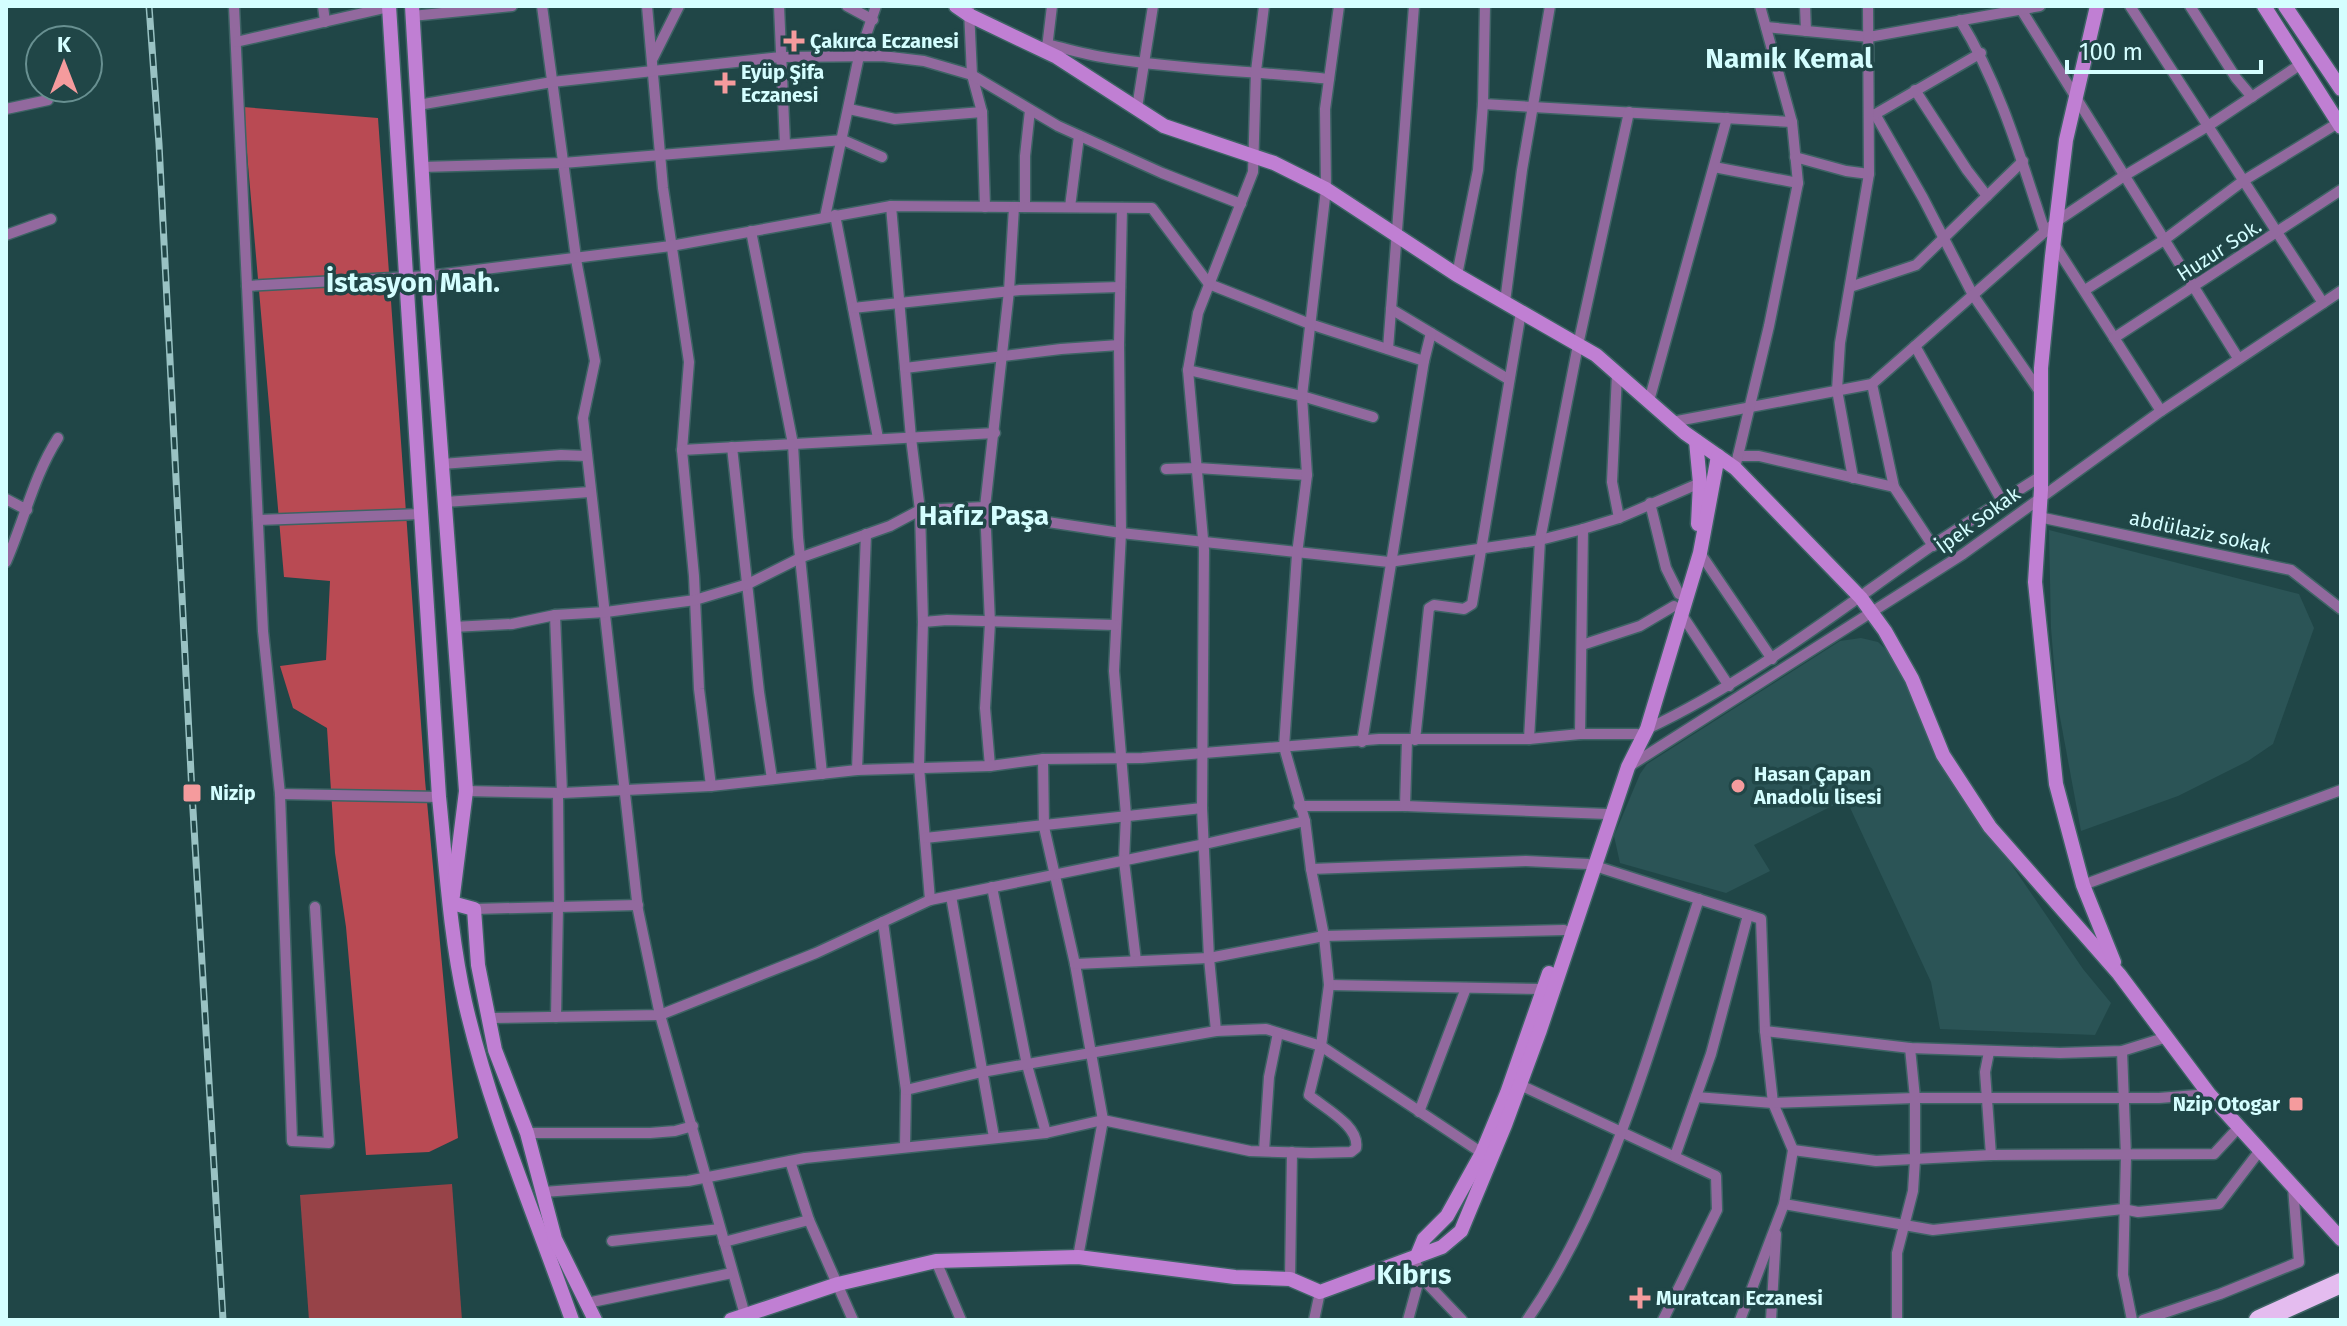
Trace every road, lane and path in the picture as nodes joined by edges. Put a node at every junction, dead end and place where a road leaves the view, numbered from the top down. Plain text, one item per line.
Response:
1 (234, 6) edge
2 (323, 6) edge
3 (389, 6) edge
4 (512, 6) edge
5 (542, 6) edge
6 (647, 6) edge
7 (679, 6) edge
8 (779, 6) edge
9 (847, 6) edge
10 (876, 6) edge
11 (956, 6) edge
12 (1052, 6) edge
13 (1153, 6) edge
14 (1264, 6) edge
15 (1339, 6) edge
16 (1414, 6) edge
17 (1485, 6) edge
18 (1550, 6) edge
19 (1760, 6) edge
20 (1805, 6) edge
21 (1868, 6) edge
22 (2040, 6) edge
23 (2097, 6) edge
24 (2130, 6) edge
25 (2190, 6) edge
26 (2264, 6) edge
27 (2285, 6) edge
28 (2020, 8) edge
29 (969, 10) edge
30 (412, 11) edge
31 (873, 20) junction
32 (1960, 20) junction
33 (325, 22) junction
34 (1766, 27) junction
35 (1806, 31) junction
36 (1869, 37) junction
37 (236, 42) junction
38 (1047, 48) junction
39 (1981, 53) junction
40 (859, 56) junction
41 (781, 57) junction
42 (652, 61) junction
43 (1144, 63) junction
44 (2301, 64) junction
45 (1256, 71) junction
46 (653, 73) junction
47 (972, 75) junction
48 (1329, 79) junction
49 (552, 82) junction
50 (2341, 89) edge
51 (1915, 90) junction
52 (2252, 97) junction
53 (2076, 98) junction
54 (29, 104) edge
55 (1483, 104) junction
56 (418, 105) junction
57 (1533, 106) junction
58 (1137, 108) junction
59 (6, 109) edge
60 (849, 109) junction
61 (1030, 110) junction
62 (982, 112) junction
63 (1629, 112) junction
64 (1872, 116) junction
65 (1727, 118) junction
66 (1792, 122) junction
67 (2340, 125) edge
68 (2208, 126) junction
69 (1079, 136) junction
70 (843, 140) junction
71 (785, 144) junction
72 (660, 156) junction
73 (1254, 156) junction
74 (882, 157) dead end
75 (1795, 157) junction
76 (2023, 161) junction
77 (563, 163) junction
78 (421, 167) junction
79 (1714, 167) junction
80 (1869, 174) junction
81 (2124, 176) junction
82 (2243, 181) junction
83 (1798, 183) junction
84 (1326, 189) junction
85 (2341, 190) edge
86 (1987, 196) junction
87 (1241, 204) junction
88 (891, 206) junction
89 (985, 207) junction
90 (1020, 207) junction
91 (1070, 207) junction
92 (1122, 208) junction
93 (830, 216) junction
94 (51, 219) dead end
95 (2057, 221) junction
96 (751, 231) junction
97 (2277, 233) junction
98 (6, 235) edge
99 (1397, 235) junction
100 (1943, 238) junction
101 (2049, 238) junction
102 (2164, 240) junction
103 (671, 246) junction
104 (576, 256) junction
105 (1457, 275) junction
106 (428, 276) junction
107 (406, 277) junction
108 (1209, 284) junction
109 (247, 286) junction
110 (1120, 287) junction
111 (1850, 287) junction
112 (2194, 288) junction
113 (2085, 290) junction
114 (1009, 291) junction
115 (2341, 291) edge
116 (1973, 295) junction
117 (1505, 302) junction
118 (899, 303) junction
119 (2323, 303) junction
120 (853, 308) junction
121 (1391, 309) junction
122 (1521, 312) junction
123 (1310, 324) junction
124 (1431, 333) junction
125 (2114, 338) junction
126 (1119, 345) junction
127 (1578, 345) junction
128 (1915, 346) junction
129 (1388, 349) junction
130 (1002, 358) junction
131 (2238, 358) junction
132 (1424, 361) junction
133 (905, 368) junction
134 (1188, 370) junction
135 (1617, 374) junction
136 (1508, 379) junction
137 (1872, 384) junction
138 (1837, 390) junction
139 (2041, 394) junction
140 (1302, 396) junction
141 (1649, 401) junction
142 (1750, 406) junction
143 (2161, 411) junction
144 (1373, 417) dead end
145 (1672, 422) junction
146 (995, 433) junction
147 (58, 438) dead end
148 (878, 438) junction
149 (911, 438) junction
150 (1696, 441) junction
151 (793, 444) junction
152 (732, 447) junction
153 (682, 450) junction
154 (587, 456) junction
155 (1718, 456) junction
156 (1737, 462) junction
157 (442, 464) junction
158 (1197, 468) junction
159 (1166, 469) dead end
160 (1307, 475) junction
161 (2041, 476) junction
162 (1853, 478) junction
163 (1700, 483) junction
164 (1894, 487) junction
165 (590, 492) junction
166 (2040, 496) junction
167 (6, 499) edge
168 (2002, 501) junction
169 (445, 502) junction
170 (1650, 503) junction
171 (985, 507) junction
172 (27, 510) junction
173 (920, 510) junction
174 (421, 514) junction
175 (2039, 517) junction
176 (1619, 518) junction
177 (258, 520) junction
178 (1583, 529) junction
179 (1121, 533) junction
180 (866, 534) junction
181 (1540, 540) junction
182 (1202, 541) junction
183 (1933, 546) junction
184 (1481, 550) junction
185 (1700, 553) junction
186 (1297, 554) junction
187 (802, 557) junction
188 (6, 562) edge
189 (1389, 562) junction
190 (748, 584) junction
191 (1861, 598) junction
192 (695, 600) junction
193 (1678, 604) junction
194 (2341, 609) edge
195 (606, 612) junction
196 (1871, 614) junction
197 (555, 615) junction
198 (923, 622) junction
199 (990, 623) junction
200 (1115, 625) junction
201 (453, 627) junction
202 (1582, 645) junction
203 (1772, 659) junction
204 (1729, 686) junction
205 (1642, 732) junction
206 (1580, 734) junction
207 (1529, 739) junction
208 (1411, 740) junction
209 (1362, 742) junction
210 (1284, 747) junction
211 (1202, 752) junction
212 (1122, 757) junction
213 (1043, 759) junction
214 (990, 766) junction
215 (919, 767) junction
216 (1628, 767) junction
217 (857, 770) junction
218 (822, 774) junction
219 (772, 779) junction
220 (711, 786) junction
221 (624, 790) junction
222 (2341, 790) edge
223 (466, 791) junction
224 (560, 793) junction
225 (280, 794) junction
226 (439, 797) junction
227 (1299, 806) junction
228 (1405, 806) junction
229 (1202, 808) junction
230 (1607, 814) junction
231 (1126, 815) junction
232 (1305, 821) junction
233 (1044, 827) junction
234 (925, 838) junction
235 (1205, 844) junction
236 (1124, 861) junction
237 (1591, 865) junction
238 (1311, 869) junction
239 (1054, 875) junction
240 (2083, 885) junction
241 (992, 887) junction
242 (951, 896) junction
243 (1699, 899) junction
244 (930, 900) junction
245 (638, 905) junction
246 (315, 907) dead end
247 (559, 907) junction
248 (474, 909) junction
249 (1748, 915) junction
250 (883, 922) junction
251 (1564, 930) junction
252 (1324, 936) junction
253 (1209, 958) junction
254 (1136, 961) junction
255 (1075, 964) junction
256 (2119, 974) junction
257 (1329, 985) junction
258 (1466, 988) junction
259 (1544, 989) junction
260 (660, 1015) junction
261 (556, 1017) junction
262 (489, 1018) junction
263 (1216, 1031) junction
264 (1765, 1031) junction
265 (1278, 1033) junction
266 (2167, 1037) junction
267 (1321, 1046) junction
268 (1910, 1048) junction
269 (2122, 1051) junction
270 (1989, 1052) junction
271 (1090, 1054) junction
272 (1027, 1065) junction
273 (982, 1072) junction
274 (1520, 1085) junction
275 (906, 1090) junction
276 (2209, 1094) junction
277 (2123, 1096) junction
278 (1696, 1097) junction
279 (1915, 1098) junction
280 (1985, 1098) junction
281 (1773, 1103) junction
282 (1419, 1112) junction
283 (1103, 1120) junction
284 (693, 1126) junction
285 (2240, 1126) junction
286 (1620, 1131) junction
287 (527, 1133) junction
288 (1046, 1133) junction
289 (994, 1137) junction
290 (905, 1146) junction
291 (2261, 1149) junction
292 (1793, 1150) junction
293 (1264, 1151) junction
294 (1292, 1152) junction
295 (1482, 1153) junction
296 (1991, 1155) junction
297 (1675, 1156) junction
298 (2126, 1156) junction
299 (1915, 1160) junction
300 (790, 1161) junction
301 (706, 1178) junction
302 (2293, 1185) junction
303 (544, 1192) junction
304 (1784, 1204) junction
305 (2123, 1209) junction
306 (809, 1220) junction
307 (1777, 1223) junction
308 (1905, 1226) junction
309 (720, 1229) junction
310 (2341, 1239) edge
311 (612, 1241) dead end
312 (724, 1242) junction
313 (1415, 1256) junction
314 (1078, 1257) junction
315 (936, 1261) junction
316 (732, 1273) junction
317 (1420, 1276) junction
318 (1290, 1279) junction
319 (2341, 1283) edge
320 (838, 1284) junction
321 (1320, 1292) junction
322 (587, 1303) junction
323 (745, 1315) junction
324 (572, 1320) edge
325 (595, 1320) edge
326 (731, 1320) edge
327 (853, 1320) edge
328 (961, 1320) edge
329 (1314, 1320) edge
330 (1408, 1320) edge
331 (1462, 1320) edge
332 (1527, 1320) edge
333 (1663, 1320) edge
334 (1740, 1320) edge
335 (1771, 1320) edge
336 (1897, 1320) edge
337 (2132, 1320) edge
338 (2143, 1320) edge
339 (2259, 1320) edge

1 - 37 street
2 - 33 street
3 - 33 street
3 - 107 street
4 - 30 street
5 - 49 street
6 - 42 street
7 - 42 street
8 - 41 street
9 - 31 street
10 - 31 street
11 - 29 street
12 - 38 street
13 - 43 street
14 - 45 street
15 - 48 street
16 - 99 street
17 - 55 street
18 - 57 street
19 - 34 street
20 - 35 street
21 - 36 street
22 - 28 street
23 - 53 street
24 - 68 street
25 - 52 street
26 - 44 street
27 - 50 street
28 - 32 street
28 - 53 street
29 - 38 street
29 - 47 street
30 - 56 street
31 - 40 street
32 - 36 street
32 - 39 street
33 - 37 street
34 - 35 street
34 - 66 street
35 - 36 street
36 - 64 street
37 - 109 street
38 - 43 street
38 - 58 street
39 - 51 street
39 - 76 street
40 - 41 street
40 - 47 street
40 - 60 street
41 - 46 street
41 - 71 street
42 - 46 street
43 - 45 street
43 - 58 street
44 - 52 street
44 - 67 street
45 - 48 street
45 - 73 street
46 - 49 street
46 - 72 street
47 - 61 street
47 - 62 street
48 - 84 street
49 - 56 street
49 - 77 street
51 - 64 street
51 - 86 street
52 - 68 street
53 - 81 street
53 - 95 street
54 - 59 street
55 - 57 street
55 - 105 street
56 - 78 street
57 - 63 street
57 - 117 street
58 - 73 street
60 - 62 street
60 - 70 street
61 - 69 street
61 - 90 street
62 - 89 street
63 - 65 street
63 - 127 street
64 - 80 street
64 - 100 street
65 - 66 street
65 - 79 street
66 - 75 street
67 - 82 street
68 - 81 street
68 - 82 street
69 - 87 street
69 - 91 street
70 - 71 street
70 - 74 street
70 - 93 street
71 - 72 street
72 - 77 street
72 - 103 street
73 - 84 street
73 - 87 street
75 - 80 street
75 - 83 street
76 - 86 street
76 - 101 street
77 - 78 street
77 - 104 street
78 - 106 street
79 - 83 street
79 - 141 street
80 - 111 street
81 - 95 street
81 - 102 street
82 - 97 street
82 - 102 street
83 - 142 street
84 - 99 street
84 - 123 street
85 - 97 street, Huzur Sok.
86 - 100 street
87 - 108 street
88 - 89 street
88 - 93 street
88 - 118 street
89 - 90 street
90 - 91 street
90 - 114 street
91 - 92 street
92 - 108 street
92 - 110 street
93 - 96 street
93 - 120 street
94 - 98 street
95 - 101 street
96 - 103 street
96 - 151 street
97 - 112 street, Huzur Sok.
97 - 119 street
99 - 105 street
99 - 121 street
100 - 111 street
100 - 116 street
101 - 113 street
101 - 116 street
101 - 139 street
102 - 112 street
102 - 113 street
103 - 104 street
103 - 153 street
104 - 106 street
104 - 154 street
105 - 117 street
106 - 107 street
106 - 157 street
107 - 109 street
107 - 174 street
108 - 123 street
108 - 134 street
109 - 177 street
110 - 114 street
110 - 126 street
111 - 138 street
112 - 125 street, Huzur Sok.
112 - 131 street
113 - 125 street
114 - 118 street
114 - 130 street
115 - 119 street, İpek Sokak
116 - 128 street
116 - 139 street
117 - 122 street
118 - 120 street
118 - 133 street
119 - 131 street, İpek Sokak
120 - 148 street
121 - 124 street
121 - 129 street
122 - 127 street
122 - 136 street
123 - 129 street
123 - 140 street
124 - 132 street
124 - 136 street
125 - 143 street
126 - 130 street
126 - 179 street
127 - 135 street
127 - 181 street
128 - 137 street
128 - 168 street
129 - 132 street
130 - 133 street
130 - 146 street
131 - 143 street, İpek Sokak
132 - 189 street
133 - 149 street
134 - 140 street
134 - 158 street
135 - 141 street
135 - 176 street
136 - 184 street
137 - 138 street
137 - 164 street
138 - 142 street
138 - 162 street
139 - 161 street
140 - 144 street
140 - 160 street
141 - 145 street
142 - 145 street
142 - 156 street
143 - 166 street, İpek Sokak
145 - 150 street
146 - 149 street
146 - 171 street
147 - 172 street
148 - 149 street
148 - 151 street
149 - 173 street
150 - 155 street
150 - 163 street
151 - 152 street
151 - 187 street
152 - 153 street
152 - 190 street
153 - 192 street
154 - 157 street
154 - 165 street
155 - 156 street
155 - 185 street
156 - 162 street
156 - 191 street
157 - 169 street
158 - 159 street
158 - 160 street
158 - 182 street
160 - 186 street
161 - 166 street
161 - 168 street
162 - 164 street
163 - 170 street
163 - 193 street
164 - 183 street
165 - 169 street
165 - 195 street
166 - 175 street
166 - 196 street, İpek Sokak
167 - 172 street
168 - 183 street
169 - 201 street
170 - 176 street
170 - 193 street
171 - 173 street
171 - 179 street
171 - 199 street
172 - 188 street
173 - 180 street
173 - 198 street
174 - 177 street
174 - 226 street
175 - 194 street, abdülaziz sokak
175 - 240 street
176 - 178 street
177 - 225 street
178 - 181 street
178 - 202 street
179 - 182 street
179 - 200 street
180 - 187 street
180 - 217 street
181 - 184 street
181 - 207 street
182 - 186 street
182 - 211 street
183 - 191 street
184 - 189 street
184 - 208 street
185 - 193 street
185 - 203 street
186 - 189 street
186 - 210 street
187 - 190 street
187 - 218 street
189 - 209 street
190 - 192 street
190 - 219 street
191 - 196 street
191 - 203 street
192 - 195 street
192 - 220 street
193 - 202 street
193 - 204 street
193 - 205 street
195 - 197 street
195 - 221 street
196 - 216 street, İpek Sokak
196 - 256 street
197 - 201 street
197 - 224 street
198 - 199 street
198 - 215 street
199 - 200 street
199 - 214 street
200 - 212 street
201 - 223 street
202 - 206 street
203 - 204 street
204 - 205 street
205 - 206 street
205 - 216 street
205 - 230 street
206 - 207 street
207 - 208 street
208 - 209 street
208 - 228 street
209 - 210 street
210 - 211 street
210 - 227 street
211 - 212 street
211 - 229 street
212 - 213 street
212 - 231 street
213 - 214 street
213 - 233 street
214 - 215 street
215 - 217 street
215 - 234 street
216 - 237 street
217 - 218 street
218 - 219 street
219 - 220 street
220 - 221 street
221 - 224 street
221 - 245 street
222 - 240 street
223 - 224 street
223 - 248 street
224 - 247 street
225 - 226 street
225 - 246 street
226 - 324 street
227 - 228 street
227 - 232 street
228 - 230 street
229 - 231 street
229 - 235 street
230 - 237 street
231 - 233 street
231 - 236 street
232 - 235 street
232 - 238 street
233 - 234 street
233 - 239 street
234 - 244 street
235 - 236 street
235 - 253 street
236 - 239 street
236 - 254 street
237 - 238 street
237 - 243 street
237 - 251 street
237 - 274 street
238 - 252 street
239 - 241 street
239 - 255 street
240 - 256 street
241 - 242 street
241 - 272 street
242 - 244 street
242 - 273 street
243 - 249 street
243 - 286 street
244 - 250 street
245 - 247 street
245 - 260 street
247 - 248 street
247 - 261 street
248 - 262 street
249 - 264 street
249 - 278 street
250 - 260 street
250 - 275 street
251 - 252 street
251 - 259 street
252 - 253 street
252 - 257 street
253 - 254 street
253 - 263 street
254 - 255 street
255 - 271 street
256 - 266 street
257 - 258 street
257 - 267 street
258 - 259 street
258 - 282 street
259 - 295 street
260 - 261 street
260 - 284 street
261 - 262 street
262 - 287 street
263 - 265 street
263 - 271 street
264 - 268 street
264 - 281 street
265 - 267 street
265 - 293 street
266 - 269 street
266 - 276 street
267 - 282 street
267 - 294 street
268 - 270 street
268 - 279 street
269 - 270 street
269 - 277 street
270 - 280 street
271 - 272 street
271 - 283 street
272 - 273 street
272 - 288 street
273 - 275 street
273 - 289 street
274 - 286 street
274 - 313 street
275 - 290 street
276 - 277 street
276 - 285 street
277 - 280 street
277 - 298 street
278 - 281 street
278 - 297 street
279 - 280 street
279 - 281 street
279 - 299 street
280 - 296 street
281 - 292 street
282 - 295 street
283 - 288 street
283 - 293 street
283 - 314 street
284 - 287 street
284 - 301 street
285 - 291 street
285 - 298 street
286 - 297 street
286 - 332 street
287 - 303 street
288 - 289 street
289 - 290 street
290 - 300 street
291 - 302 street
291 - 305 street
292 - 299 street
292 - 304 street
293 - 294 street
294 - 318 street
295 - 313 street
296 - 298 street
296 - 299 street
297 - 333 street
298 - 305 street
299 - 308 street
300 - 301 street
300 - 306 street
301 - 303 street
301 - 309 street
302 - 310 street
302 - 338 street
303 - 322 street
304 - 307 street
304 - 308 street
305 - 308 street
305 - 337 street
306 - 312 street
306 - 320 street
307 - 334 street
307 - 335 street
308 - 336 street
309 - 311 street
309 - 312 street
312 - 316 street
313 - 317 street
313 - 321 street
314 - 315 street
314 - 318 street
315 - 320 street
315 - 328 street
316 - 322 street
316 - 323 street
317 - 330 street
317 - 331 street
318 - 321 street
319 - 339 highway
320 - 323 street
320 - 327 street
321 - 329 street
322 - 325 street
323 - 326 street

